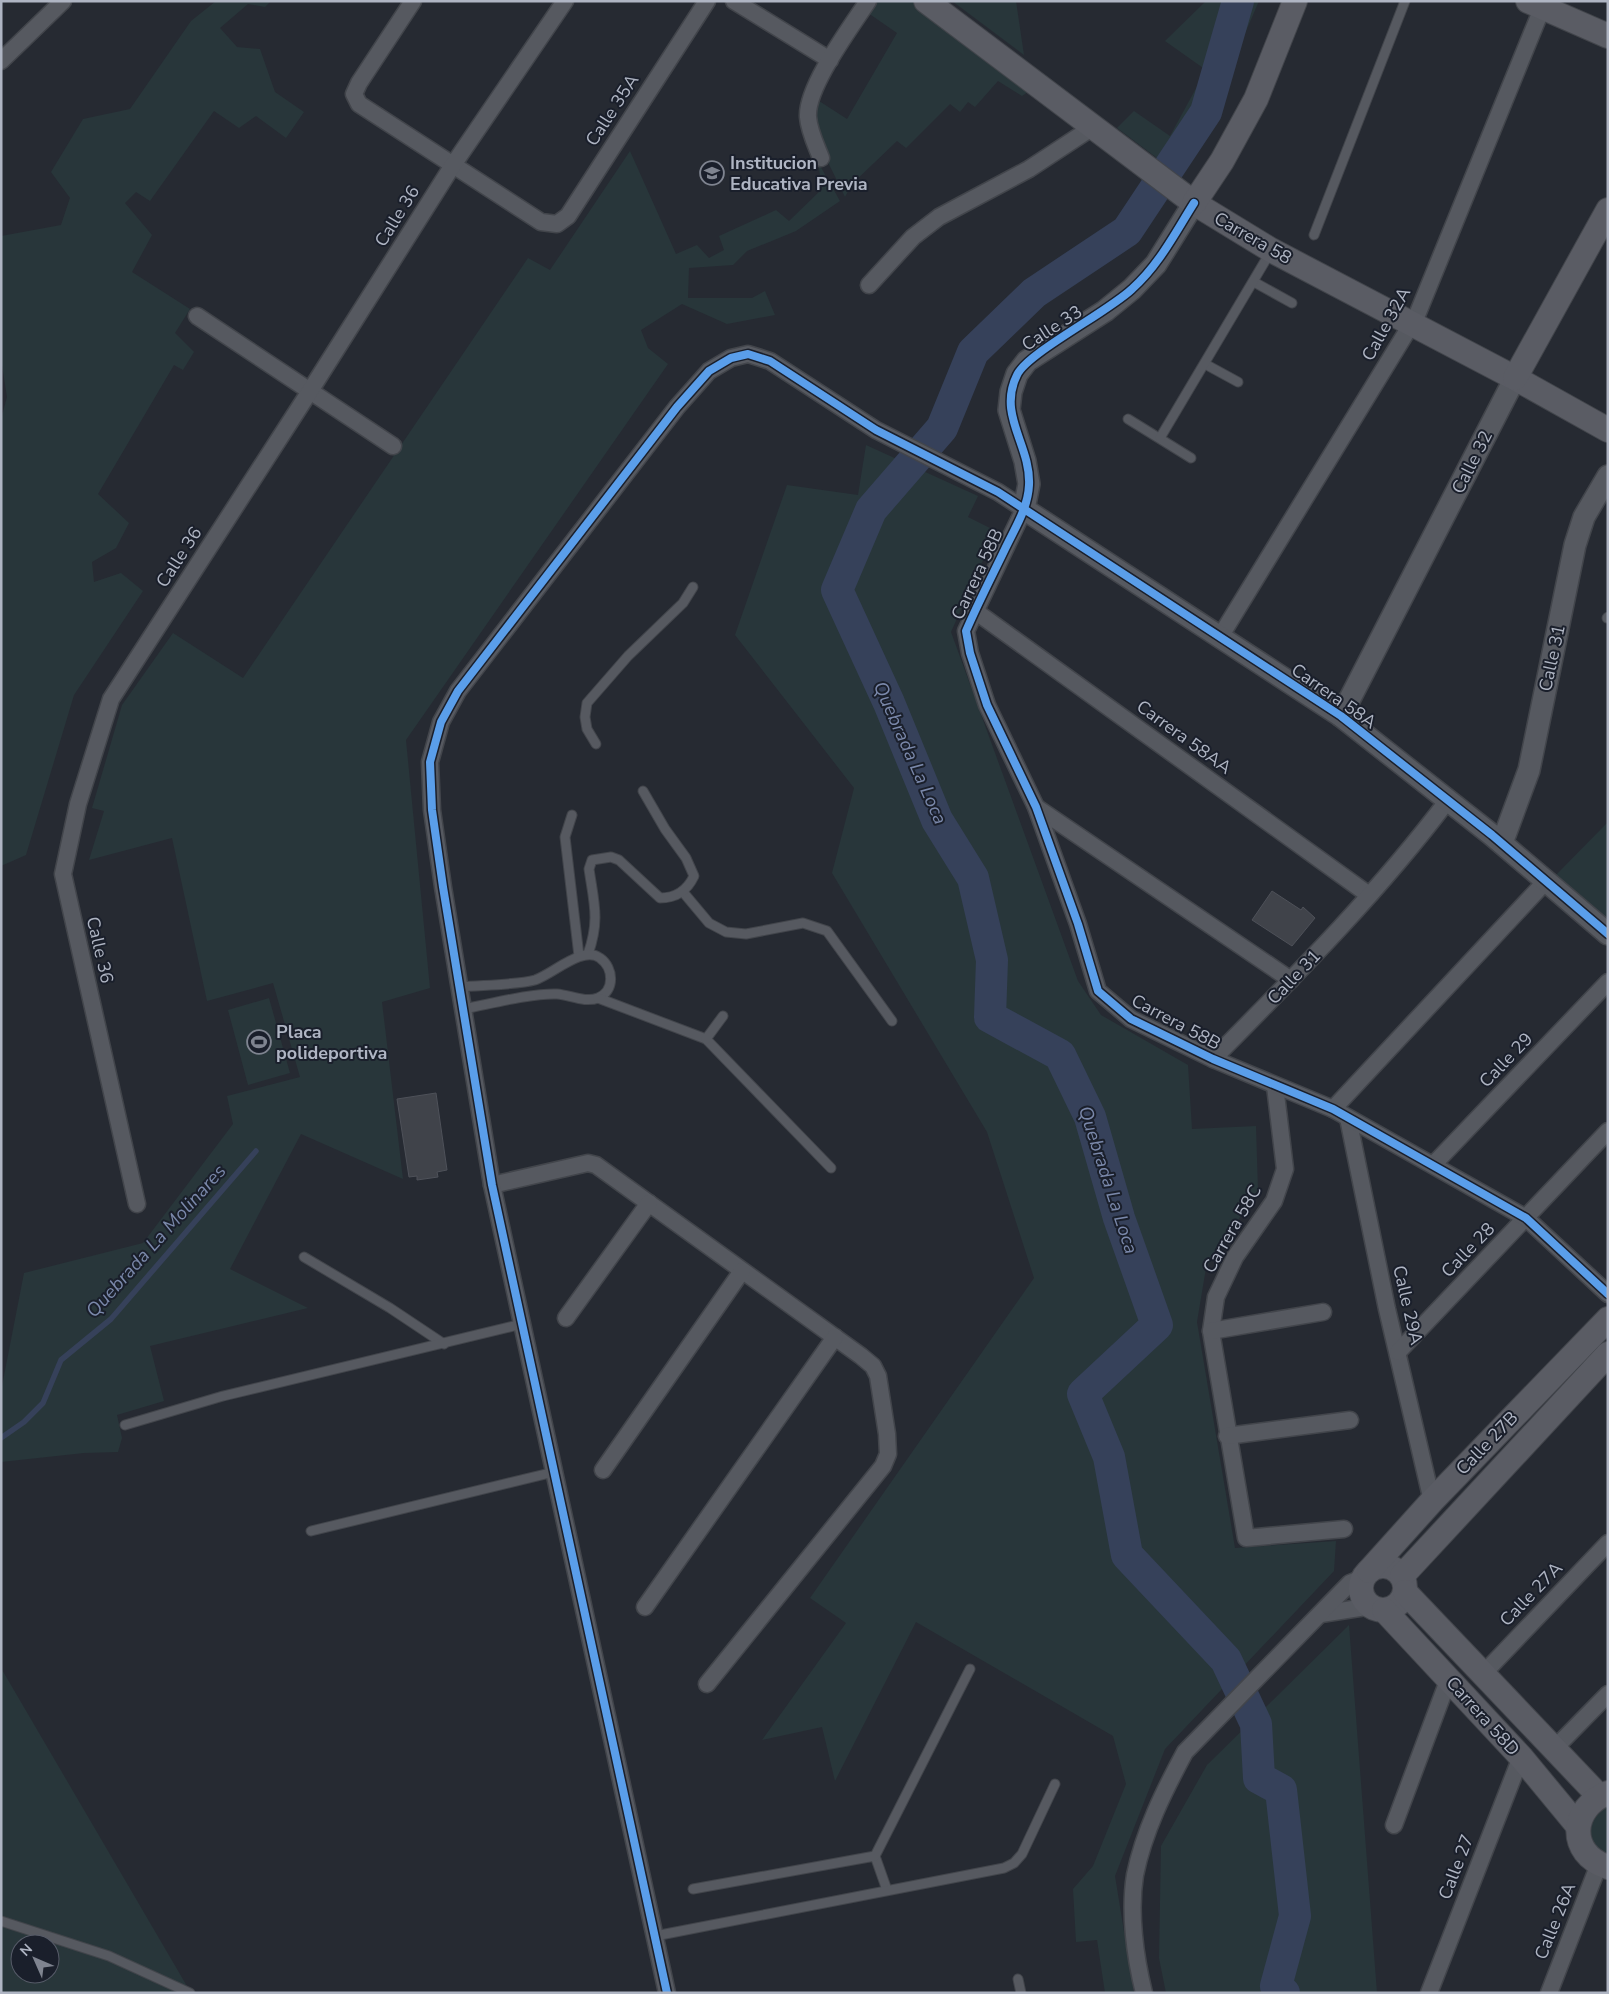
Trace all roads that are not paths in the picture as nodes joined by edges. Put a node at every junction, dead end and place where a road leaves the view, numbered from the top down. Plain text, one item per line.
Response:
1 (62, 1) edge
2 (413, 1) edge
3 (565, 1) edge
4 (707, 1) edge
5 (734, 1) edge
6 (868, 1) edge
7 (926, 1) edge
8 (1295, 1) edge
9 (1405, 1) edge
10 (1536, 4) edge
11 (1608, 36) edge
12 (830, 60) junction
13 (1, 61) edge
14 (1093, 127) junction
15 (821, 158) dead end
16 (453, 165) junction
17 (1194, 203) junction
18 (1608, 210) edge
19 (1314, 235) dead end
20 (1271, 250) junction
21 (1254, 282) junction
22 (869, 285) dead end
23 (1292, 303) dead end
24 (197, 316) dead end
25 (1412, 324) junction
26 (1205, 364) junction
27 (1515, 378) junction
28 (1238, 382) dead end
29 (310, 391) junction
30 (1128, 419) dead end
31 (1608, 430) edge
32 (1160, 438) junction
33 (393, 446) dead end
34 (1191, 458) dead end
35 (1608, 476) edge
36 (1024, 509) junction
37 (694, 588) dead end
38 (975, 611) junction
39 (1220, 638) junction
40 (1341, 716) junction
41 (596, 744) dead end
42 (643, 790) dead end
43 (1448, 800) junction
44 (1036, 807) junction
45 (572, 815) dead end
46 (1502, 844) junction
47 (1546, 881) junction
48 (683, 892) junction
49 (1369, 895) junction
50 (1608, 934) edge
51 (584, 955) junction
52 (1291, 980) junction
53 (1608, 982) edge
54 (460, 987) junction
55 (598, 998) junction
56 (463, 1009) junction
57 (723, 1016) dead end
58 (892, 1021) dead end
59 (706, 1039) junction
60 (1213, 1059) junction
61 (1275, 1086) junction
62 (1333, 1110) junction
63 (1348, 1118) junction
64 (1608, 1132) edge
65 (1433, 1166) junction
66 (831, 1168) dead end
67 (492, 1185) junction
68 (649, 1203) junction
69 (137, 1204) dead end
70 (1526, 1218) junction
71 (304, 1257) dead end
72 (742, 1270) junction
73 (1608, 1294) edge
74 (1323, 1312) dead end
75 (566, 1318) dead end
76 (1608, 1319) edge
77 (522, 1324) junction
78 (1210, 1331) junction
79 (835, 1337) junction
80 (444, 1344) junction
81 (1398, 1352) junction
82 (1608, 1354) edge
83 (1350, 1420) dead end
84 (125, 1425) dead end
85 (1227, 1436) junction
86 (603, 1470) dead end
87 (554, 1472) junction
88 (1432, 1501) junction
89 (1344, 1529) dead end
90 (311, 1531) dead end
91 (1608, 1542) edge
92 (1367, 1574) junction
93 (1403, 1584) junction
94 (644, 1607) dead end
95 (1378, 1608) junction
96 (1321, 1614) junction
97 (970, 1670) dead end
98 (1483, 1674) junction
99 (1449, 1678) junction
100 (706, 1684) dead end
101 (1608, 1694) edge
102 (1554, 1749) junction
103 (1521, 1757) junction
104 (1055, 1784) dead end
105 (1603, 1795) edge
106 (1394, 1825) dead end
107 (1578, 1826) junction
108 (875, 1856) junction
109 (1604, 1866) edge
110 (693, 1889) dead end
111 (886, 1890) junction
112 (1, 1921) edge
113 (655, 1936) junction
114 (1018, 1979) dead end
115 (190, 1993) edge
116 (667, 1993) edge
117 (1021, 1993) edge
118 (1144, 1993) edge
119 (1429, 1993) edge
120 (1548, 1993) edge

1 - 13 street
2 - 16 street
3 - 16 street, Calle 36
4 - 16 street, Calle 35A
5 - 12 street
6 - 12 street
7 - 14 main road, Carrera 58
8 - 17 main road, Calle 33
9 - 19 lane
10 - 11 main road
10 - 25 street, Calle 32A
12 - 15 street
14 - 17 main road, Carrera 58
14 - 22 street
16 - 29 street, Calle 36
17 - 20 main road, Carrera 58
17 - 36 street, Calle 33
18 - 27 main road, Calle 32
20 - 21 lane
20 - 25 main road, Carrera 58
21 - 23 lane
21 - 26 lane
24 - 29 street
25 - 27 main road, Carrera 58
25 - 39 street, Calle 32A
26 - 28 lane
26 - 32 lane
27 - 31 main road, Carrera 58
27 - 40 street, Calle 32
29 - 33 street
29 - 69 street, Calle 36
30 - 32 lane
32 - 34 lane
35 - 46 street, Calle 31
36 - 38 street, Carrera 58B
36 - 39 street, Carrera 58A
36 - 54 street
37 - 41 lane
38 - 44 street, Carrera 58B
38 - 49 street, Carrera 58AA
39 - 40 street, Carrera 58A
40 - 43 street, Carrera 58A
42 - 48 lane
43 - 46 street, Carrera 58A
43 - 49 street, Calle 31
44 - 52 street
44 - 60 street, Carrera 58B
45 - 51 lane
46 - 47 street, Carrera 58A
47 - 50 street, Carrera 58A
47 - 62 street
48 - 51 lane
48 - 58 lane
49 - 52 street, Calle 31
51 - 54 lane
51 - 55 lane
52 - 60 street, Calle 31
53 - 65 street, Calle 29
54 - 56 street
55 - 56 lane
55 - 59 lane
56 - 67 street
57 - 59 lane
59 - 66 lane
60 - 61 street, Carrera 58B
61 - 62 street, Carrera 58B
61 - 78 street, Carrera 58C
62 - 63 street, Carrera 58B
63 - 65 street, Carrera 58B
63 - 81 street, Calle 29A
64 - 70 street, Calle 28
65 - 70 street, Carrera 58B
67 - 68 street
67 - 77 street
68 - 72 street
68 - 75 street
70 - 73 street, Carrera 58B
70 - 81 street, Calle 28
71 - 80 lane
72 - 79 street
72 - 86 street
74 - 78 street
76 - 88 main road, Calle 27B
77 - 80 lane
77 - 87 street
78 - 85 street, Carrera 58C
79 - 94 street
79 - 100 street
80 - 84 lane
81 - 88 street, Calle 29A
82 - 93 main road, Calle 27B
83 - 85 street
85 - 89 street, Carrera 58C
87 - 90 lane
87 - 113 street
88 - 92 main road, Calle 27B
91 - 98 street, Calle 27A
92 - 93 main road
92 - 95 main road
92 - 96 street, Calle 27B
93 - 95 main road
93 - 98 main road, Carrera 58D
95 - 96 street
95 - 99 main road, Carrera 58D
96 - 118 street, Calle 27B
97 - 108 lane
98 - 102 main road, Carrera 58D
99 - 103 main road, Carrera 58D
99 - 106 street
101 - 102 street
102 - 105 main road, Carrera 58D
103 - 107 main road, Carrera 58D
103 - 119 street, Calle 27
104 - 111 lane
105 - 107 main road
107 - 109 main road
108 - 110 lane
108 - 111 lane
109 - 120 street, Calle 26A
111 - 113 lane
112 - 115 lane
113 - 116 street
114 - 117 lane

